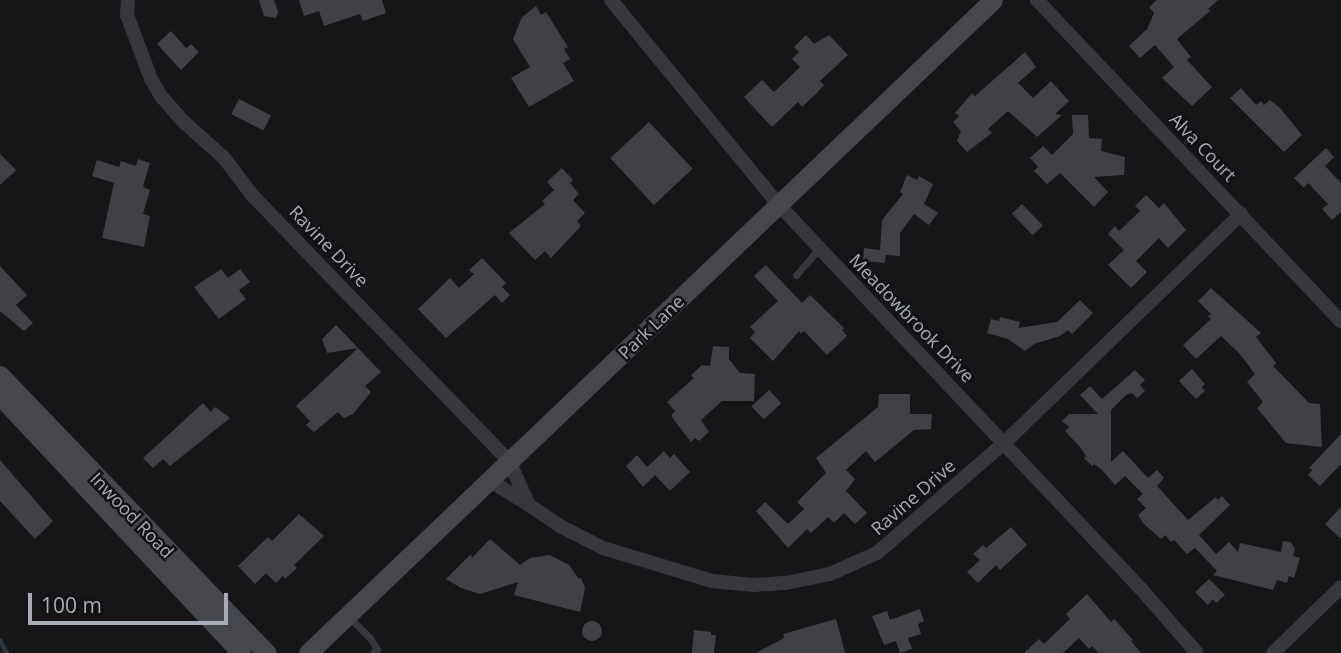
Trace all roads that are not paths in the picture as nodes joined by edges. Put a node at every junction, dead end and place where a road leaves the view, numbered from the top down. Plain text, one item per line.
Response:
1 (128, 0) edge
2 (611, 0) edge
3 (993, 0) edge
4 (1037, 0) edge
5 (778, 204) junction
6 (1241, 214) junction
7 (819, 249) junction
8 (796, 275) dead end
9 (1341, 321) edge
10 (2, 386) edge
11 (1004, 443) junction
12 (509, 461) junction
13 (489, 480) junction
14 (107, 500) junction
15 (529, 505) junction
16 (1341, 587) edge
17 (348, 616) junction
18 (241, 653) edge
19 (267, 653) edge
20 (308, 653) edge
21 (373, 653) edge
22 (1197, 653) edge
23 (1273, 653) edge

1 - 12 street, Ravine Drive
2 - 5 street, Meadowbrook Drive
3 - 5 street, Park Lane
4 - 6 street, Alva Court
5 - 7 street, Meadowbrook Drive
5 - 12 street, Park Lane
6 - 9 street, Alva Court
6 - 11 street, Ravine Drive
7 - 8 lane
7 - 11 street, Meadowbrook Drive
10 - 14 street, Inwood Road
11 - 15 street, Ravine Drive
11 - 22 street, Meadowbrook Drive
12 - 13 street, Park Lane
12 - 15 street, Ravine Drive
13 - 15 street, Ravine Drive
13 - 17 street, Park Lane
14 - 18 street, Inwood Road
14 - 19 street, Inwood Road
16 - 23 street
17 - 20 street, Park Lane
17 - 21 lane

